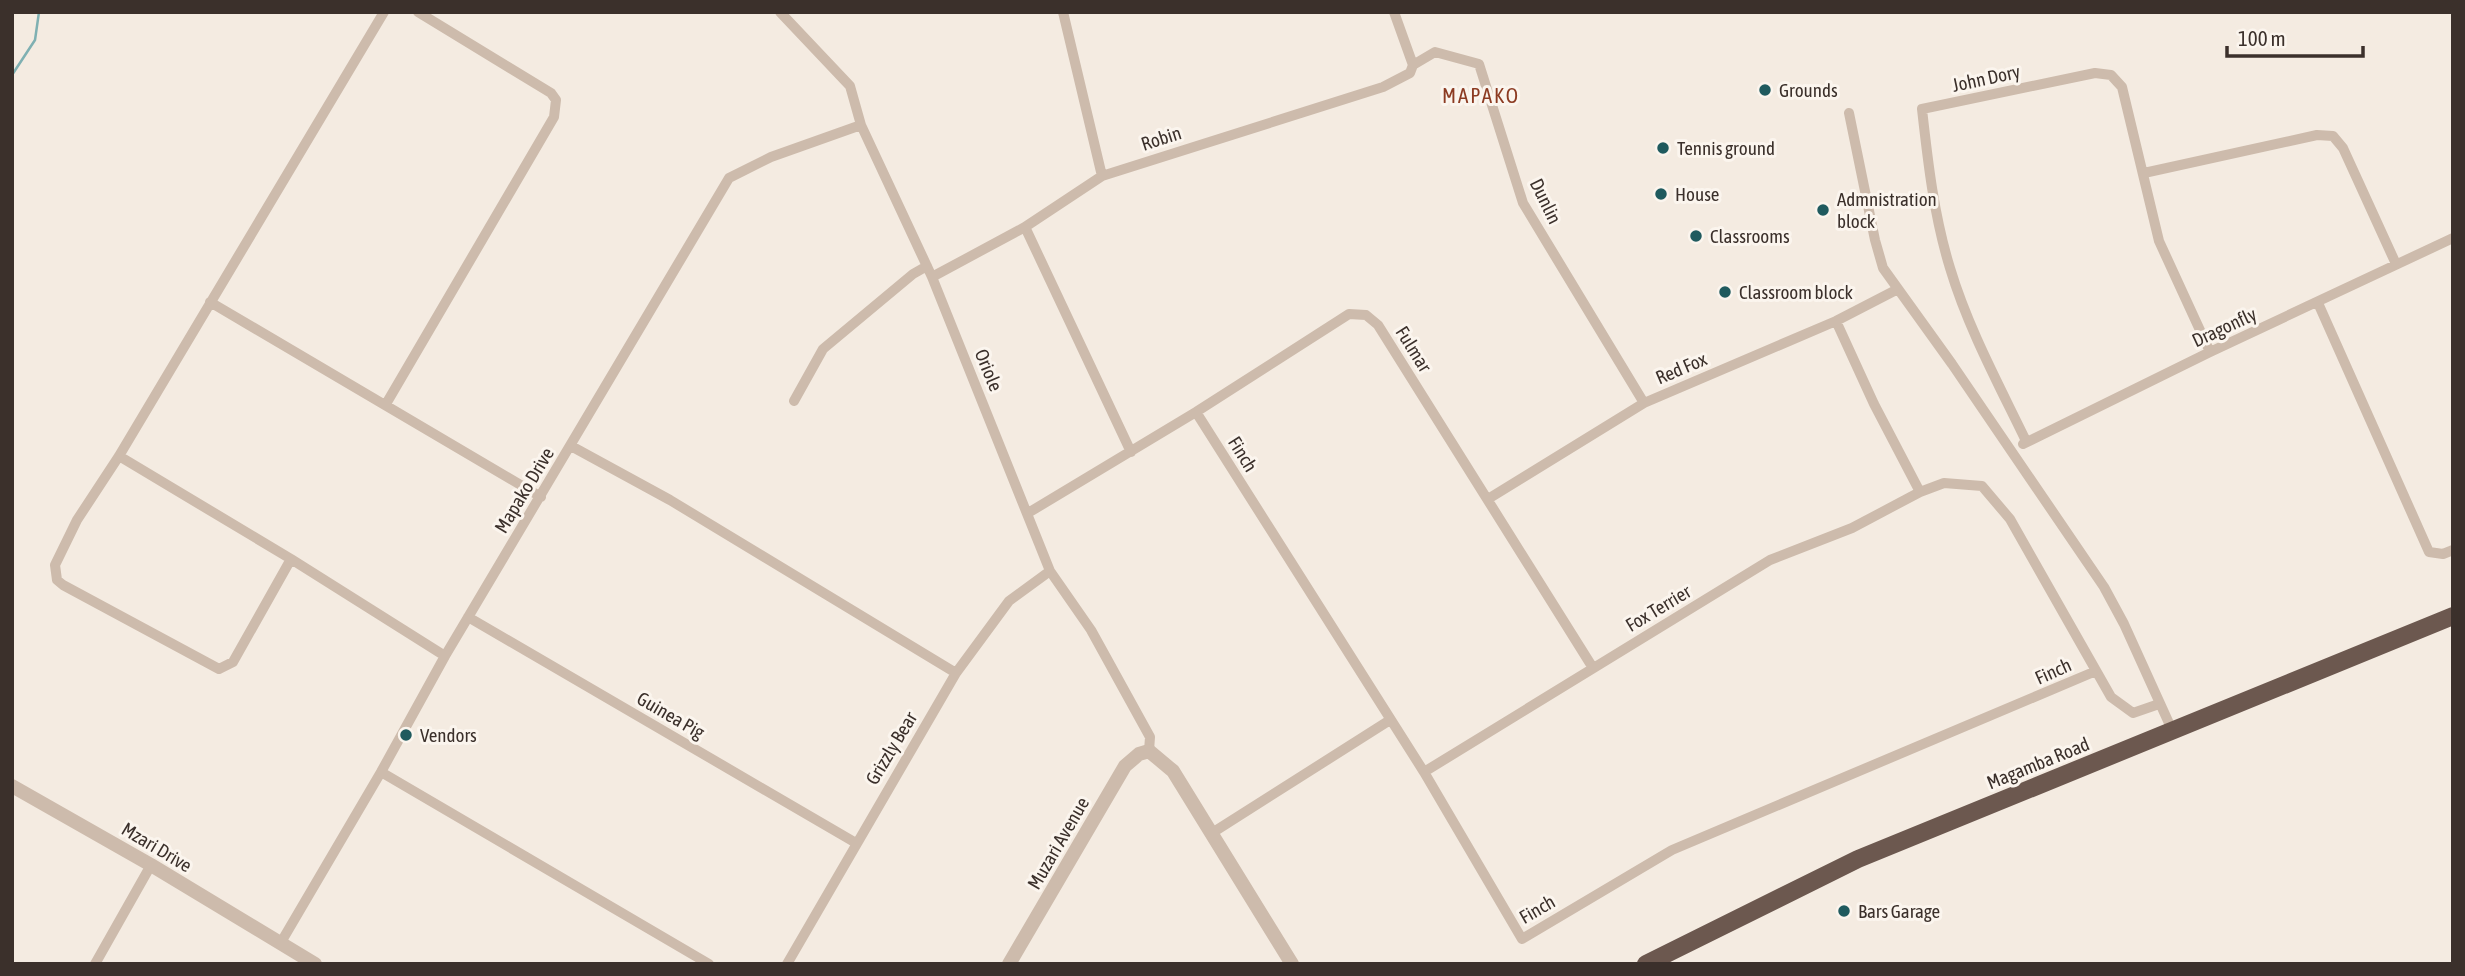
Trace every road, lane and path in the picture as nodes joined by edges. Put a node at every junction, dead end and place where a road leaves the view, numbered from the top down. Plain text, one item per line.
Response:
1 (384, 12) edge
2 (418, 12) edge
3 (780, 12) edge
4 (1063, 12) edge
5 (1394, 12) edge
6 (1413, 65) junction
7 (1849, 113) dead end
8 (861, 125) junction
9 (2144, 173) junction
10 (1102, 176) junction
11 (1025, 227) junction
12 (2453, 238) edge
13 (2396, 264) junction
14 (927, 266) junction
15 (932, 277) junction
16 (1898, 289) junction
17 (210, 302) junction
18 (2318, 303) junction
19 (1836, 321) junction
20 (2210, 352) junction
21 (794, 401) dead end
22 (1644, 403) junction
23 (386, 404) junction
24 (1196, 412) junction
25 (2026, 442) junction
26 (571, 446) junction
27 (2012, 451) junction
28 (1131, 452) junction
29 (119, 456) junction
30 (1920, 492) junction
31 (541, 497) junction
32 (1488, 499) junction
33 (1028, 513) junction
34 (2453, 550) edge
35 (292, 559) junction
36 (1050, 571) junction
37 (2453, 616) edge
38 (468, 617) junction
39 (445, 656) junction
40 (1593, 668) junction
41 (2096, 671) junction
42 (956, 673) junction
43 (2160, 704) junction
44 (1390, 720) junction
45 (2173, 732) junction
46 (1149, 751) junction
47 (381, 772) junction
48 (1424, 772) junction
49 (12, 786) edge
50 (1212, 833) junction
51 (856, 843) junction
52 (151, 865) junction
53 (280, 944) junction
54 (95, 964) edge
55 (315, 964) edge
56 (709, 964) edge
57 (787, 964) edge
58 (1009, 964) edge
59 (1292, 964) edge
60 (1646, 964) edge

1 - 17 street
2 - 23 street
3 - 8 street, Oriole
4 - 10 street
5 - 6 street
6 - 10 street, Robin
6 - 22 street, Dunlin
7 - 16 street
8 - 14 street, Oriole
8 - 26 street, Mapako Drive
9 - 13 street
9 - 20 street, John Dory
9 - 25 street, John Dory
10 - 11 street, Robin
11 - 15 street, Robin
11 - 28 street
12 - 13 street, Dragonfly
13 - 18 street, Dragonfly
14 - 15 street, Oriole
14 - 21 street
15 - 33 street, Oriole
16 - 19 street, Red Fox
16 - 27 street
17 - 23 street
17 - 29 street
18 - 20 street, Dragonfly
18 - 34 street
19 - 22 street, Red Fox
19 - 30 street
20 - 25 street, Dragonfly
22 - 32 street, Red Fox
23 - 31 street
24 - 28 street, Fulmar
24 - 32 street, Fulmar
24 - 44 street, Finch
25 - 27 street, Dragonfly
26 - 31 street, Mapako Drive
26 - 42 street
27 - 43 street
28 - 33 street, Fulmar
29 - 35 street
29 - 35 street
30 - 40 street, Fox Terrier
30 - 41 street, Fox Terrier
31 - 38 street, Mapako Drive
32 - 40 street, Fulmar
33 - 36 street, Oriole
35 - 39 street
36 - 42 street, Grizzly Bear
36 - 46 street, Oriole
37 - 45 highway, Magamba Road
38 - 39 street, Mapako Drive
38 - 51 street, Guinea Pig
39 - 47 street, Mapako Drive
40 - 48 street, Fox Terrier
41 - 43 street, Fox Terrier
41 - 48 street, Finch
42 - 51 street, Grizzly Bear
43 - 45 street
44 - 48 street, Finch
44 - 50 street
45 - 60 highway, Magamba Road
46 - 50 street
46 - 58 street, Muzari Avenue
47 - 53 street, Mapako Drive
47 - 56 street
49 - 52 street, Mzari Drive
50 - 59 street
51 - 57 street, Grizzly Bear
52 - 53 street, Mzari Drive
52 - 54 street
53 - 55 street

